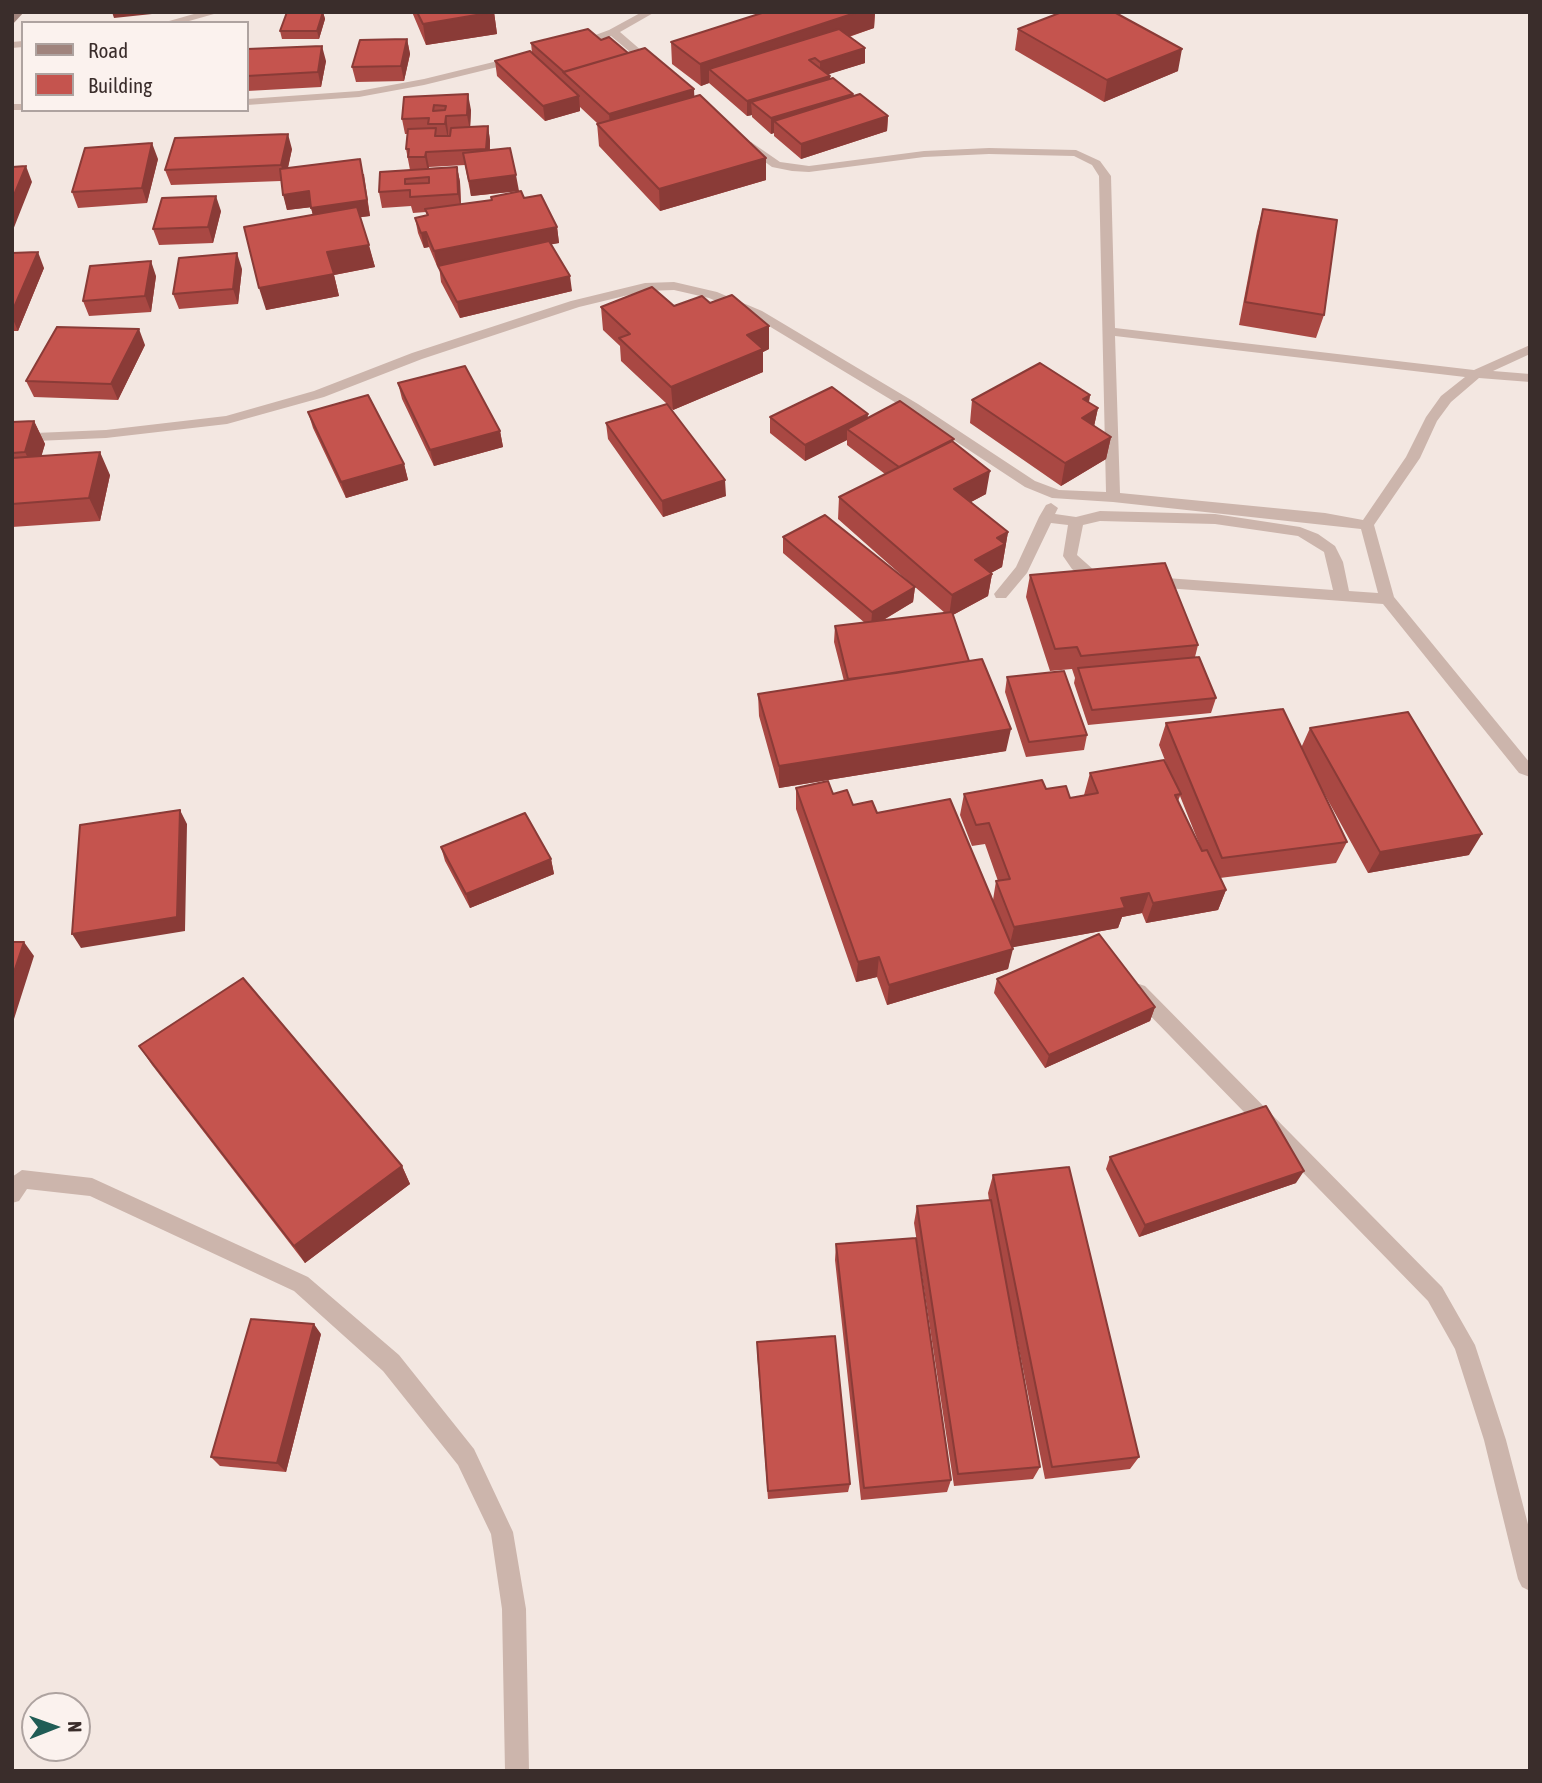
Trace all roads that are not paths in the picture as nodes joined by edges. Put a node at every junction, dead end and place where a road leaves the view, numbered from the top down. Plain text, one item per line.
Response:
1 (19, 12) edge
2 (216, 12) edge
3 (650, 12) edge
4 (176, 21) edge
5 (12, 22) edge
6 (613, 32) junction
7 (565, 47) edge
8 (528, 57) edge
9 (666, 76) edge
10 (248, 102) edge
11 (739, 138) edge
12 (1108, 331) junction
13 (1530, 349) edge
14 (1476, 374) junction
15 (1530, 378) edge
16 (12, 438) edge
17 (1058, 495) junction
18 (1113, 497) junction
19 (1046, 517) junction
20 (1076, 522) junction
21 (1367, 525) junction
22 (1001, 594) dead end
23 (1342, 596) junction
24 (1387, 599) junction
25 (1530, 771) edge
26 (1129, 983) edge
27 (12, 1194) edge
28 (1530, 1579) edge
29 (517, 1771) edge

1 - 5 street
2 - 4 street
3 - 6 street
6 - 7 street
6 - 9 street
8 - 10 street
11 - 12 street
12 - 14 street
12 - 18 street
13 - 14 street
14 - 15 street
14 - 21 street
16 - 17 street
17 - 18 street
17 - 19 street
18 - 21 street
19 - 20 street
19 - 22 street
20 - 23 street
20 - 23 street
21 - 24 street
23 - 24 street
24 - 25 street
26 - 28 street
27 - 29 street

